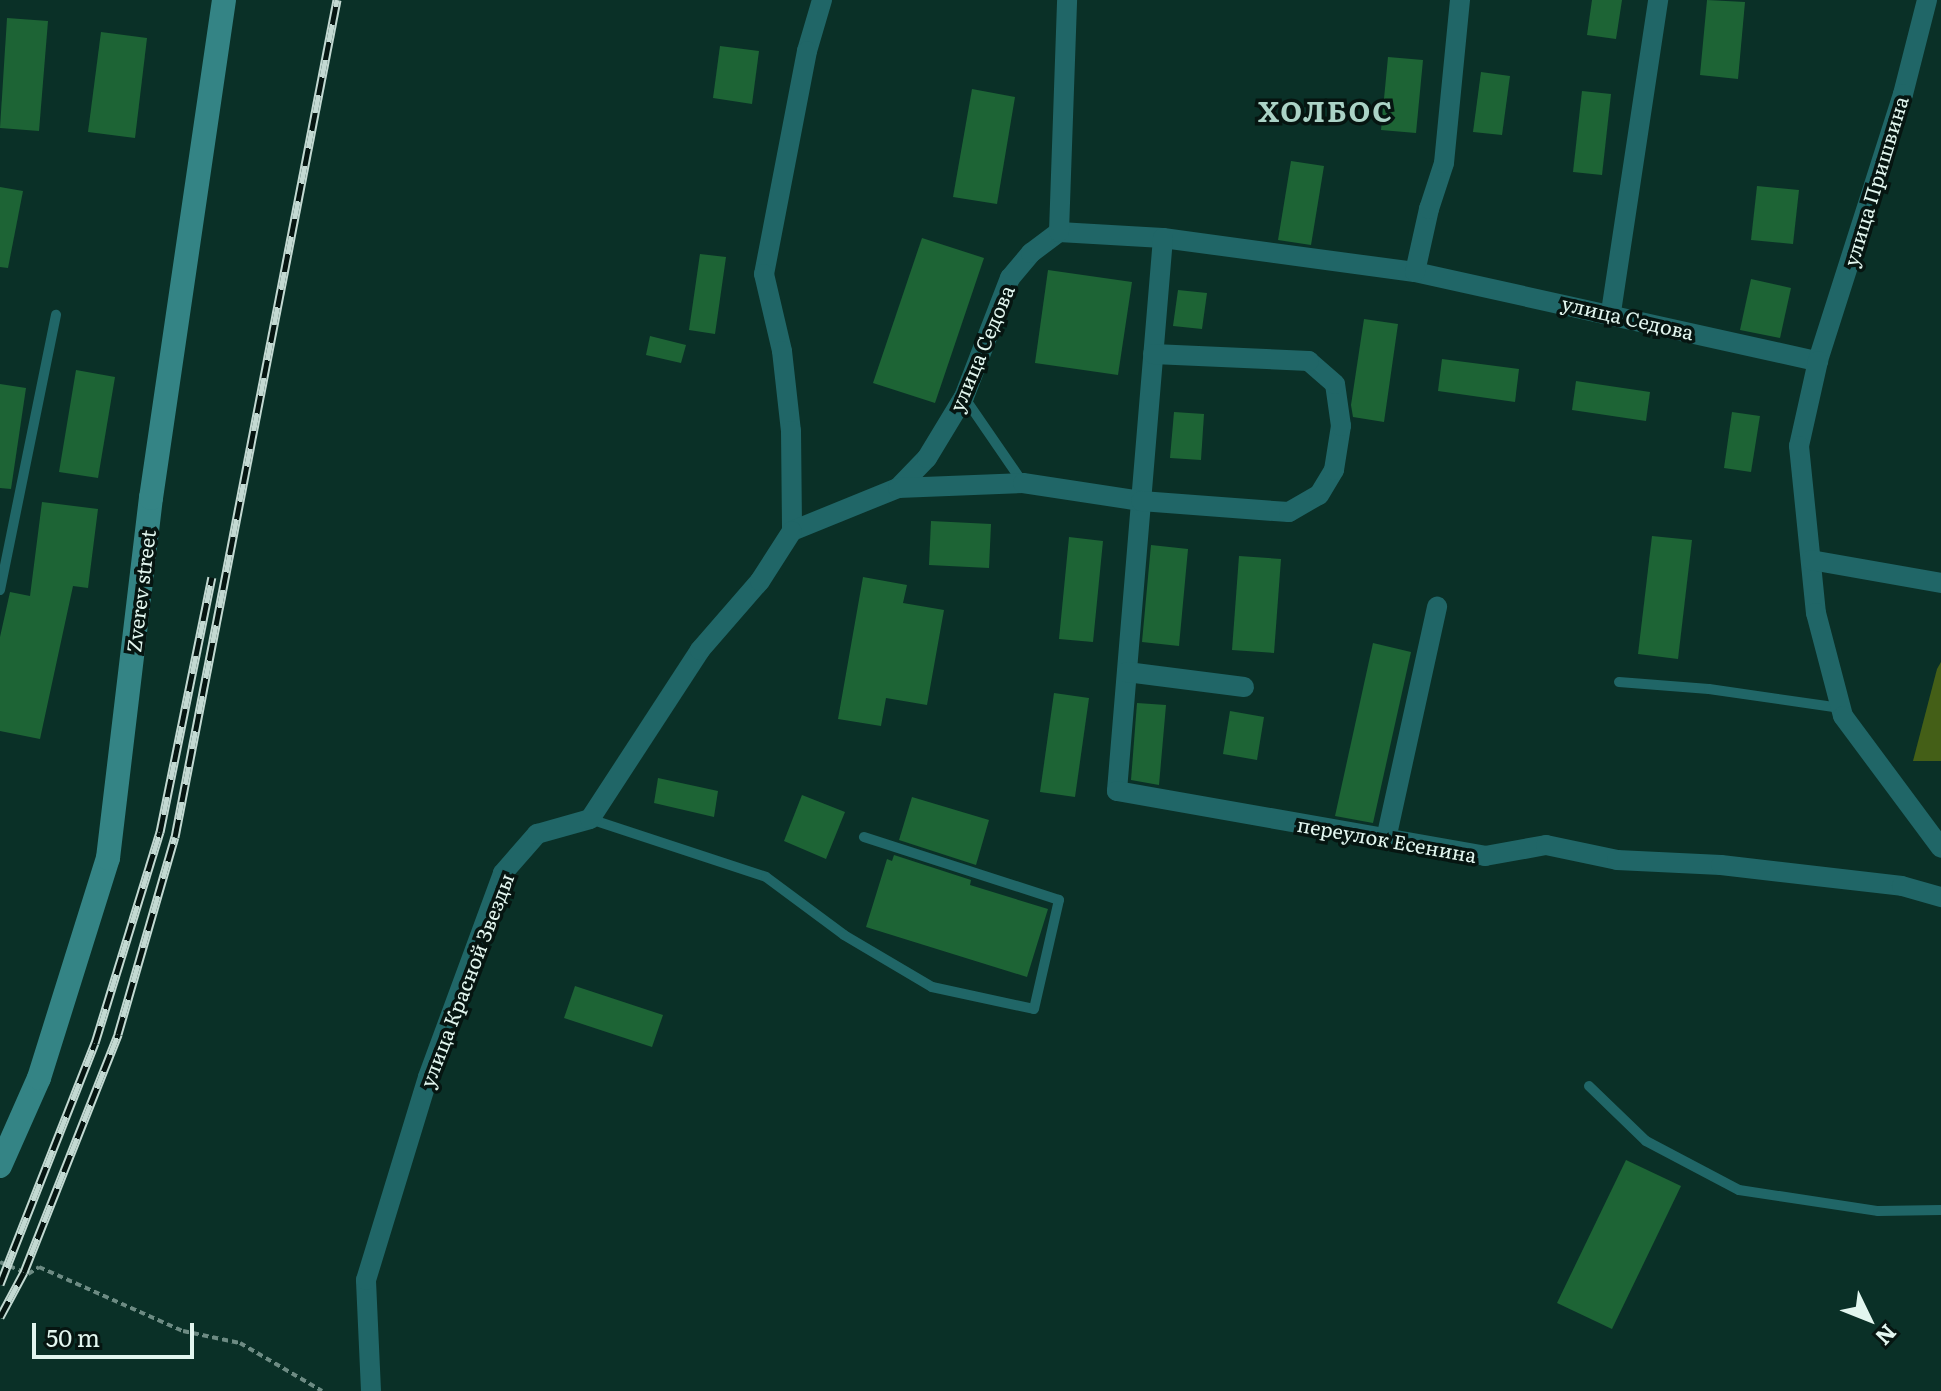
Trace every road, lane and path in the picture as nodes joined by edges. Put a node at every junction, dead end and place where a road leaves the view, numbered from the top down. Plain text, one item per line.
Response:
1 (224, 0) edge
2 (822, 0) edge
3 (1067, 0) edge
4 (1460, 0) edge
5 (1658, 0) edge
6 (1927, 0) edge
7 (1059, 232) junction
8 (1163, 238) junction
9 (1415, 272) junction
10 (1611, 312) junction
11 (56, 315) dead end
12 (1153, 354) junction
13 (1818, 361) junction
14 (964, 397) junction
15 (1023, 483) junction
16 (898, 488) junction
17 (1141, 501) junction
18 (792, 531) junction
19 (1811, 560) junction
20 (1941, 583) edge
21 (0, 590) edge
22 (1437, 607) dead end
23 (1127, 672) junction
24 (1619, 682) dead end
25 (1244, 687) dead end
26 (1841, 708) junction
27 (590, 819) junction
28 (864, 837) dead end
29 (1386, 839) junction
30 (1941, 848) edge
31 (1941, 897) edge
32 (1589, 1086) dead end
33 (0, 1166) edge
34 (1941, 1210) edge
35 (0, 1262) edge
36 (322, 1391) edge
37 (371, 1391) edge

1 - 33 main road, Zverev street
2 - 18 street
3 - 7 street
4 - 9 street
5 - 10 street
6 - 13 street, улица Пришвина
7 - 8 street, улица Седова
7 - 14 street, улица Седова
8 - 9 street, улица Седова
8 - 12 street
9 - 10 street, улица Седова
10 - 13 street, улица Седова
11 - 21 lane
12 - 17 street
12 - 17 street
13 - 19 street, улица Пришвина
14 - 15 lane
14 - 16 street, улица Седова
15 - 16 street
15 - 17 street
16 - 18 street, улица Седова
17 - 23 street
18 - 27 street
19 - 20 street
19 - 26 street, улица Пришвина
22 - 29 street
23 - 25 street
23 - 29 street, переулок Есенина
24 - 26 lane
26 - 30 street, улица Пришвина
27 - 28 lane
27 - 37 street, улица Красной Звезды
29 - 31 street, переулок Есенина
32 - 34 lane
35 - 36 path

